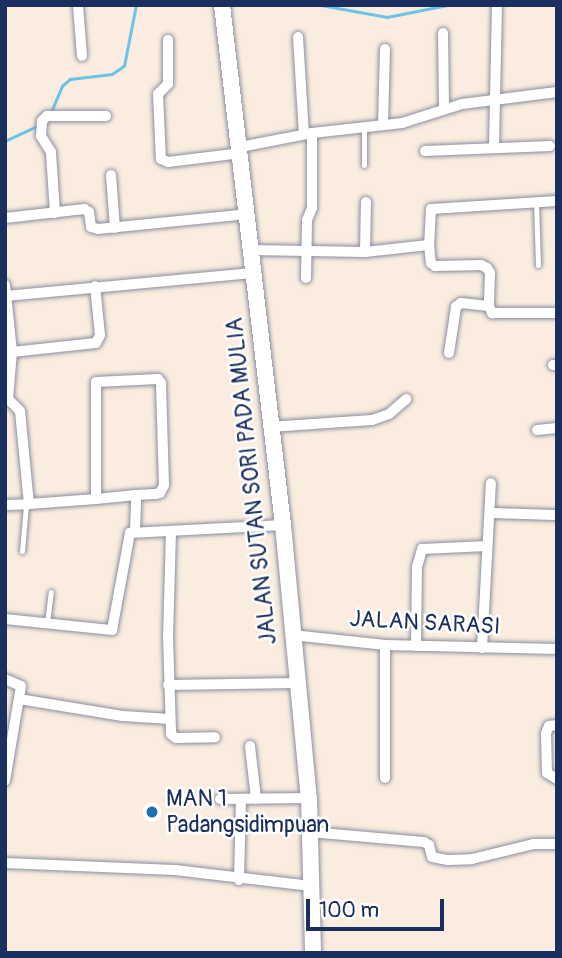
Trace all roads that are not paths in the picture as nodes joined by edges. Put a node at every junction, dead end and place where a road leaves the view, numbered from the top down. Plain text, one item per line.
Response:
1 (78, 5) edge
2 (222, 5) edge
3 (497, 5) edge
4 (443, 33) dead end
5 (298, 37) dead end
6 (168, 40) dead end
7 (385, 49) dead end
8 (82, 56) dead end
9 (557, 92) edge
10 (494, 100) junction
11 (444, 108) junction
12 (106, 116) dead end
13 (383, 125) junction
14 (364, 126) junction
15 (308, 134) junction
16 (550, 146) dead end
17 (494, 147) junction
18 (240, 150) junction
19 (425, 151) dead end
20 (364, 165) dead end
21 (111, 176) dead end
22 (557, 201) edge
23 (366, 202) dead end
24 (536, 202) junction
25 (55, 212) junction
26 (247, 214) junction
27 (5, 218) edge
28 (115, 228) junction
29 (429, 245) junction
30 (251, 250) junction
31 (306, 252) junction
32 (365, 252) junction
33 (538, 265) dead end
34 (253, 273) junction
35 (306, 278) dead end
36 (95, 286) junction
37 (6, 292) edge
38 (489, 306) junction
39 (557, 313) edge
40 (12, 352) junction
41 (449, 353) dead end
42 (406, 399) dead end
43 (269, 427) junction
44 (557, 428) edge
45 (537, 430) dead end
46 (491, 483) dead end
47 (135, 495) junction
48 (96, 499) junction
49 (27, 504) junction
50 (5, 505) edge
51 (490, 513) junction
52 (557, 515) edge
53 (283, 525) junction
54 (135, 531) junction
55 (171, 531) junction
56 (487, 546) junction
57 (22, 551) dead end
58 (51, 592) dead end
59 (5, 619) edge
60 (47, 623) junction
61 (292, 635) junction
62 (385, 645) junction
63 (416, 646) junction
64 (482, 648) junction
65 (557, 649) edge
66 (5, 679) edge
67 (297, 683) junction
68 (168, 685) junction
69 (19, 699) junction
70 (170, 719) junction
71 (557, 725) edge
72 (215, 737) dead end
73 (250, 746) dead end
74 (385, 778) dead end
75 (557, 779) edge
76 (5, 781) edge
77 (309, 798) junction
78 (220, 799) dead end
79 (241, 799) junction
80 (256, 800) junction
81 (310, 832) junction
82 (557, 844) edge
83 (5, 863) edge
84 (239, 880) junction
85 (311, 886) junction
86 (313, 953) edge

1 - 8 street
2 - 18 street, JALAN SUTAN SORI PADA MULIA
3 - 10 street
4 - 11 street
5 - 15 street
6 - 18 street
7 - 13 street
9 - 10 street
10 - 11 street
10 - 17 street
11 - 13 street
12 - 25 street
13 - 14 street
14 - 15 street
14 - 20 lane
15 - 18 street
15 - 31 street
16 - 17 street
17 - 19 street
18 - 26 street, JALAN SUTAN SORI PADA MULIA
21 - 28 street
22 - 24 street
23 - 32 street
24 - 29 street
24 - 33 lane
25 - 27 street
25 - 28 street
26 - 28 street
26 - 30 street, JALAN SUTAN SORI PADA MULIA
29 - 32 street
29 - 38 street
30 - 31 street
30 - 34 street, JALAN SUTAN SORI PADA MULIA
31 - 32 street
31 - 35 street
34 - 36 street
34 - 43 street, JALAN SUTAN SORI PADA MULIA
36 - 37 street
36 - 40 street
37 - 40 street
38 - 39 street
38 - 41 street
40 - 49 street
42 - 43 street
43 - 53 street, JALAN SUTAN SORI PADA MULIA
44 - 45 street
46 - 51 street
47 - 48 street
47 - 48 street
47 - 54 street
48 - 49 street
49 - 50 street
49 - 57 lane
51 - 52 street
51 - 56 street
53 - 55 street
53 - 61 street, JALAN SUTAN SORI PADA MULIA
54 - 55 street
54 - 60 street
55 - 68 street
56 - 63 street
56 - 64 street
58 - 60 lane
59 - 60 street
61 - 62 street, JALAN SARASI
61 - 67 street, JALAN SUTAN SORI PADA MULIA
62 - 63 street, JALAN SARASI
62 - 74 street
63 - 64 street, JALAN SARASI
64 - 65 street, JALAN SARASI
66 - 69 street
67 - 68 street
67 - 77 street, JALAN SUTAN SORI PADA MULIA
68 - 70 street
69 - 70 street
69 - 76 street
70 - 72 street
71 - 75 street
73 - 80 street
77 - 80 street
77 - 81 street, JALAN SUTAN SORI PADA MULIA
78 - 79 street
79 - 80 street
79 - 84 street
81 - 82 street
81 - 85 street, JALAN SUTAN SORI PADA MULIA
83 - 84 street
84 - 85 street
85 - 86 street, JALAN SUTAN SORI PADA MULIA

